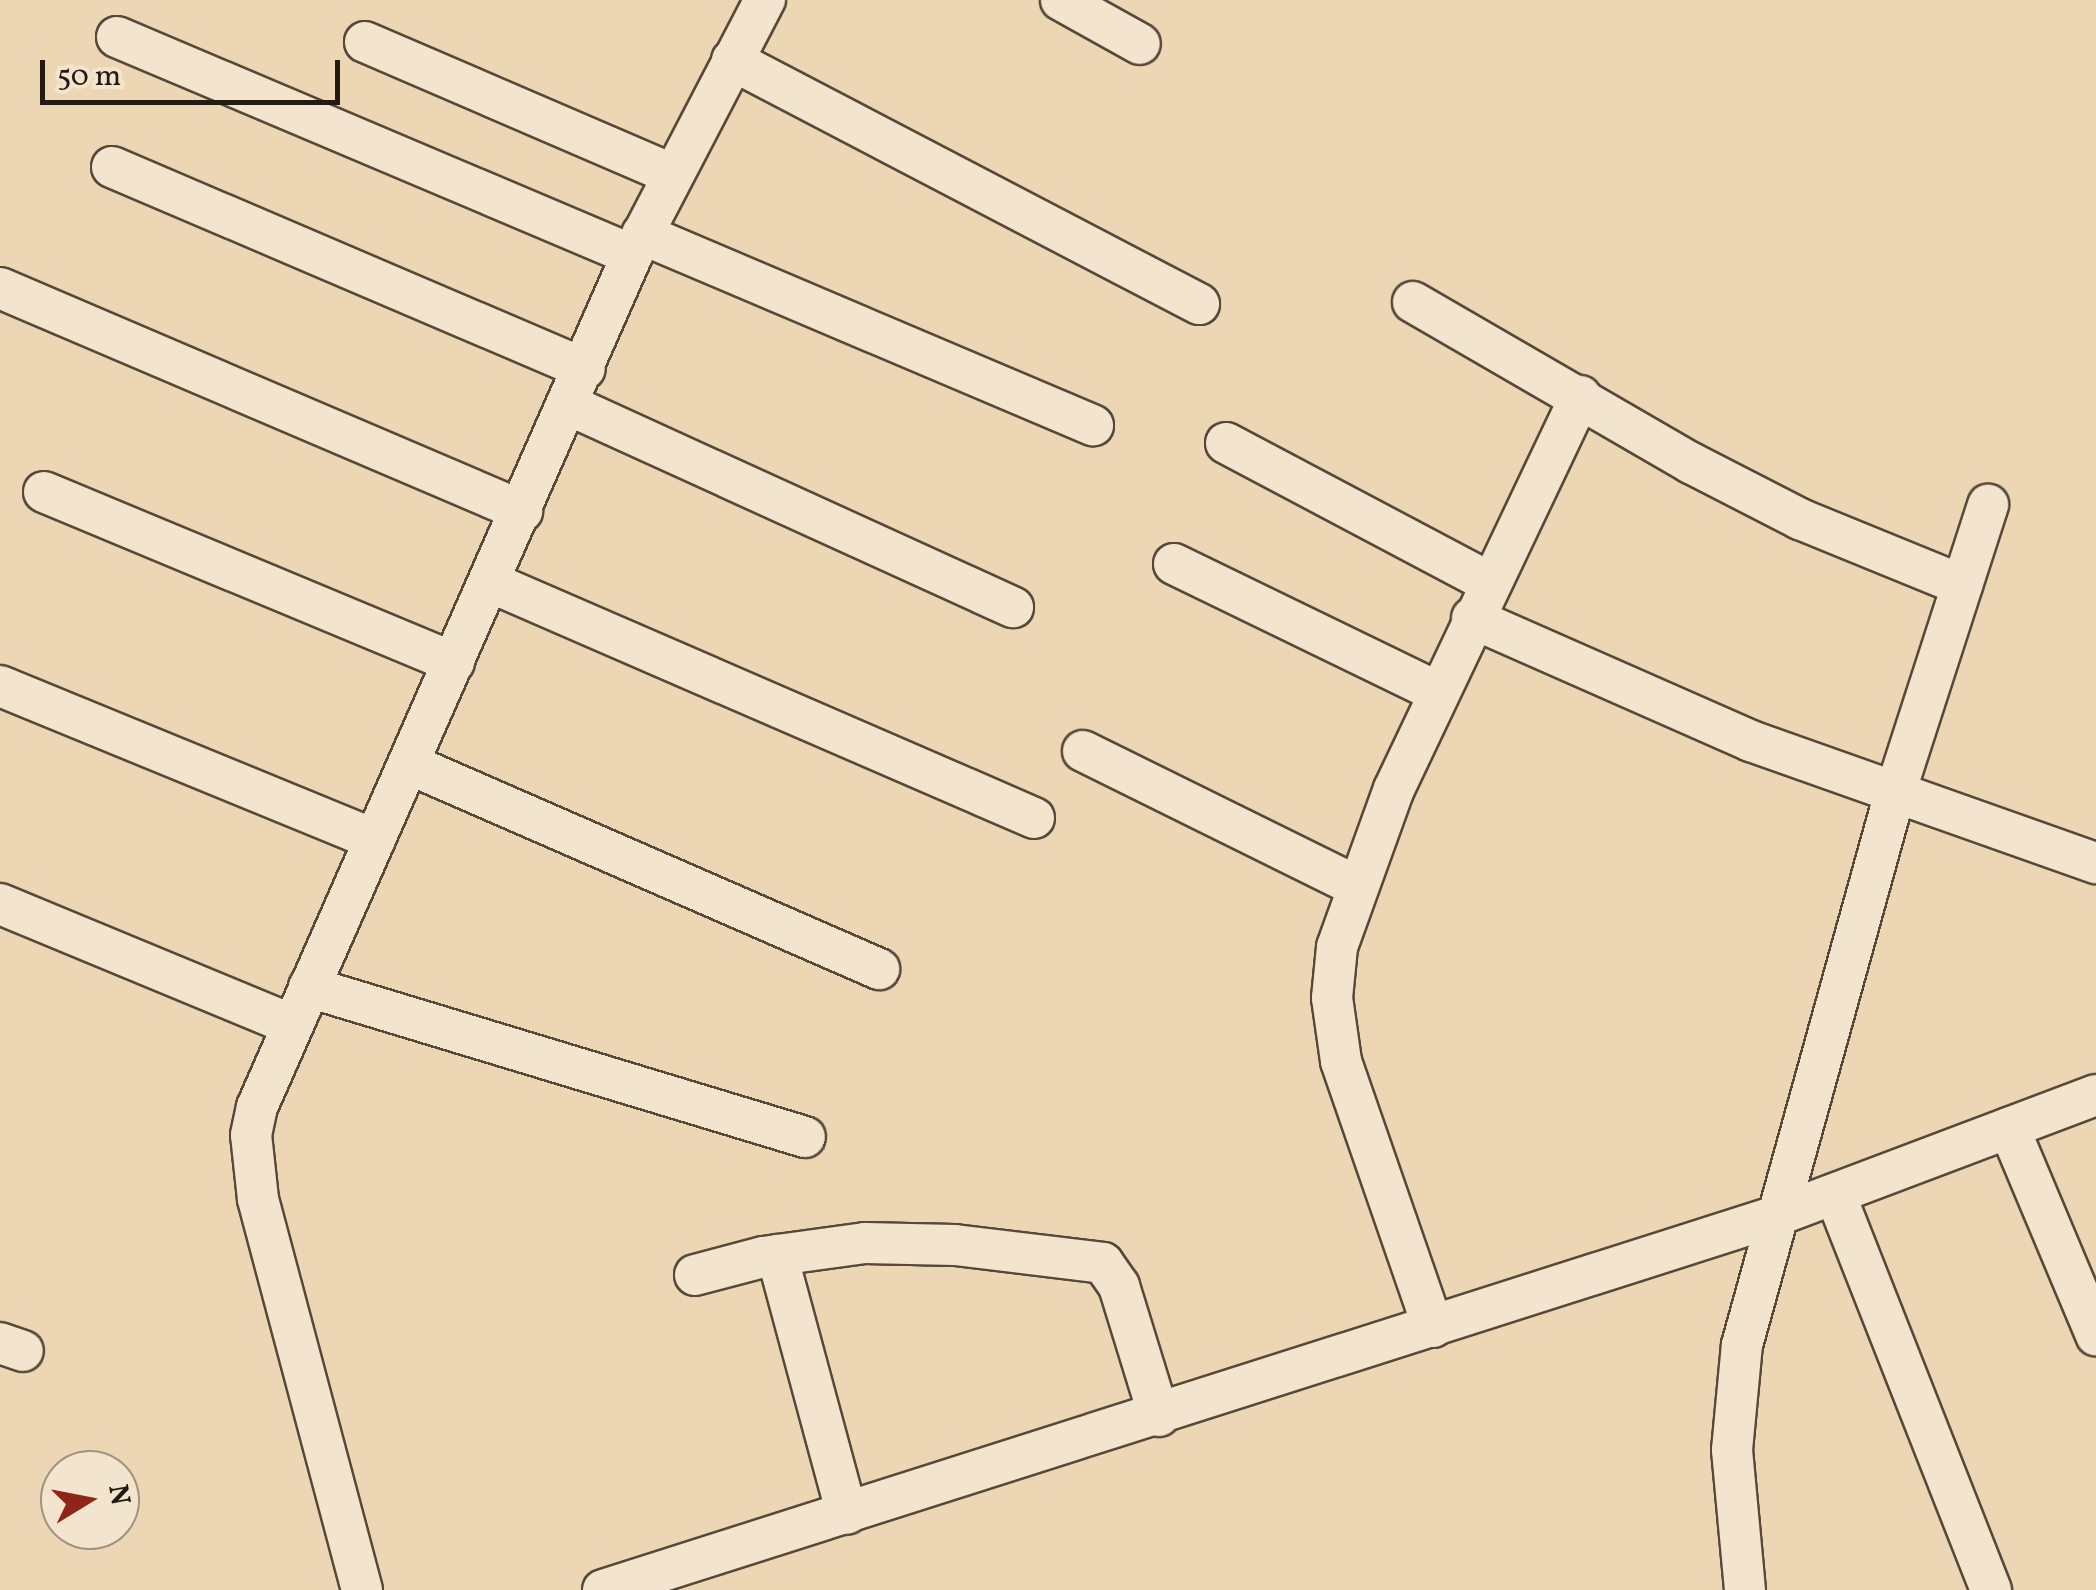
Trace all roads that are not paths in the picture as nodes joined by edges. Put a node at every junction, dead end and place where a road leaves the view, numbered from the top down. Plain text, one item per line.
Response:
1 (765, 0) edge
2 (1061, 0) edge
3 (117, 36) dead end
4 (364, 42) dead end
5 (1140, 44) dead end
6 (732, 60) junction
7 (112, 167) dead end
8 (672, 174) junction
9 (637, 244) junction
10 (0, 288) edge
11 (1413, 302) dead end
12 (1199, 304) dead end
13 (577, 387) junction
14 (1580, 396) junction
15 (1093, 425) dead end
16 (1226, 443) dead end
17 (44, 492) dead end
18 (1988, 505) dead end
19 (522, 511) junction
20 (1174, 564) dead end
21 (490, 582) junction
22 (1489, 582) junction
23 (1962, 586) junction
24 (1013, 607) dead end
25 (1472, 618) junction
26 (454, 663) junction
27 (0, 686) edge
28 (1438, 692) junction
29 (1084, 751) dead end
30 (408, 764) junction
31 (1894, 792) junction
32 (1034, 818) dead end
33 (374, 840) junction
34 (2096, 863) edge
35 (1356, 886) junction
36 (0, 904) edge
37 (879, 969) dead end
38 (309, 987) junction
39 (292, 1025) junction
40 (2096, 1095) edge
41 (2009, 1128) junction
42 (805, 1137) dead end
43 (1834, 1194) junction
44 (1774, 1217) junction
45 (777, 1254) junction
46 (694, 1275) dead end
47 (1433, 1328) junction
48 (2096, 1334) edge
49 (1159, 1416) junction
50 (847, 1514) junction
51 (362, 1590) edge
52 (603, 1590) edge
53 (1745, 1590) edge
54 (1991, 1590) edge

1 - 6 street
2 - 5 street
3 - 9 street
4 - 8 street
6 - 8 street
6 - 12 street
7 - 13 street
8 - 9 street
9 - 13 street
9 - 15 street
10 - 19 street
11 - 14 street
13 - 19 street
13 - 24 street
14 - 22 street
14 - 23 street
16 - 22 street
17 - 26 street
18 - 23 street
19 - 21 street
20 - 28 street
21 - 26 street
21 - 32 street
22 - 25 street
23 - 31 street
25 - 28 street
25 - 31 street
26 - 30 street
27 - 33 street
28 - 35 street
29 - 35 street
30 - 33 street
30 - 37 street
31 - 34 street
31 - 44 street
33 - 38 street
35 - 47 street
36 - 39 street
38 - 39 street
38 - 42 street
39 - 51 street
40 - 41 street
41 - 43 street
41 - 48 street
43 - 44 street
43 - 54 street
44 - 47 street
44 - 53 street
45 - 46 street
45 - 49 street
45 - 50 street
47 - 49 street
49 - 50 street
50 - 52 street

